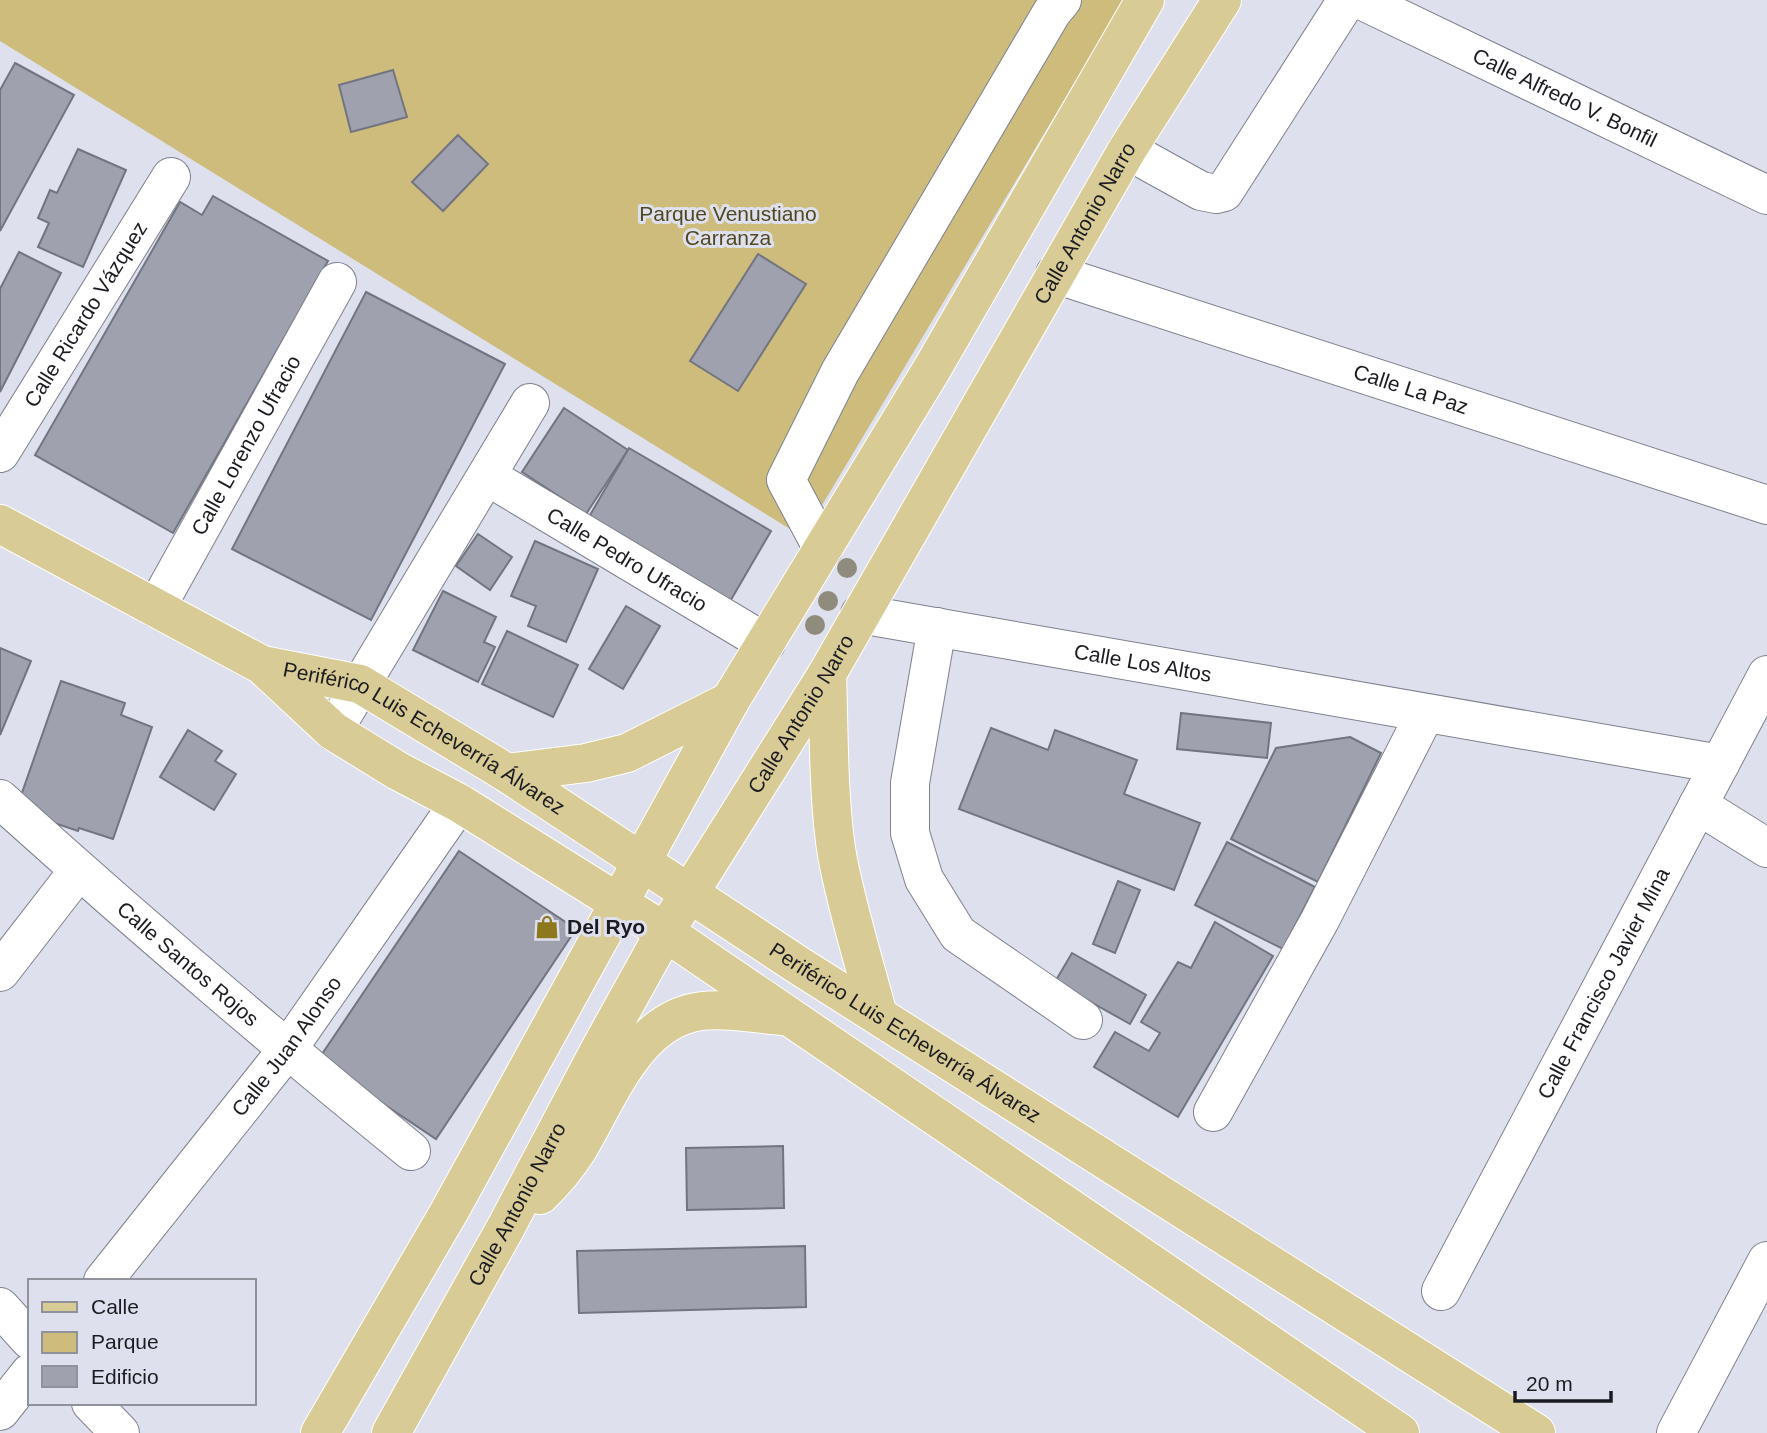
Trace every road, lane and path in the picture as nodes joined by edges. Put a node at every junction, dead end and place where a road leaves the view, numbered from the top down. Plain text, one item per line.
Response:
1 (1062, 0) edge
2 (1144, 0) edge
3 (1222, 0) edge
4 (1348, 0) edge
5 (1361, 0) edge
6 (1127, 150) junction
7 (171, 177) dead end
8 (1767, 195) edge
9 (1055, 274) junction
10 (337, 282) dead end
11 (530, 403) dead end
12 (0, 453) edge
13 (486, 476) junction
14 (1767, 505) edge
15 (0, 524) edge
16 (823, 549) junction
17 (156, 608) junction
18 (860, 614) junction
19 (937, 627) junction
20 (766, 643) junction
21 (262, 665) junction
22 (827, 674) junction
23 (1767, 675) edge
24 (360, 684) junction
25 (730, 701) junction
26 (1425, 714) junction
27 (333, 731) junction
28 (1720, 764) junction
29 (506, 773) junction
30 (0, 799) edge
31 (459, 803) junction
32 (1698, 805) junction
33 (1767, 848) edge
34 (643, 861) junction
35 (79, 870) junction
36 (688, 892) junction
37 (619, 905) junction
38 (665, 932) junction
39 (0, 972) edge
40 (878, 1015) junction
41 (786, 1017) junction
42 (1083, 1020) dead end
43 (288, 1050) junction
44 (1213, 1112) dead end
45 (411, 1151) dead end
46 (506, 1227) junction
47 (1767, 1261) edge
48 (105, 1279) edge
49 (1441, 1291) dead end
50 (0, 1307) edge
51 (28, 1338) edge
52 (28, 1376) edge
53 (93, 1405) edge
54 (0, 1411) edge
55 (1377, 1427) edge
56 (120, 1433) edge
57 (320, 1433) edge
58 (391, 1433) edge
59 (1536, 1433) edge
60 (1676, 1433) edge

1 - 16 street
2 - 16 main road
3 - 6 main road, Calle Antonio Narro
4 - 6 street
5 - 8 street, Calle Alfredo V. Bonfil
6 - 9 main road, Calle Antonio Narro
7 - 12 street, Calle Ricardo Vázquez
9 - 14 street, Calle La Paz
9 - 18 main road, Calle Antonio Narro
10 - 17 street, Calle Lorenzo Ufracio
11 - 13 street
13 - 20 street, Calle Pedro Ufracio
13 - 24 street
15 - 17 main road, Periférico Luis Echeverría Álvarez
16 - 20 main road
17 - 21 main road, Periférico Luis Echeverría Álvarez
18 - 19 street, Calle Los Altos
18 - 22 main road, Calle Antonio Narro
19 - 26 street, Calle Los Altos
19 - 42 street
20 - 25 main road
21 - 24 main road, Periférico Luis Echeverría Álvarez
21 - 27 main road, Periférico Luis Echeverría Álvarez
22 - 36 main road, Calle Antonio Narro
22 - 40 main road
23 - 28 street, Calle Francisco Javier Mina
24 - 27 street
24 - 29 main road, Periférico Luis Echeverría Álvarez
25 - 29 main road
25 - 34 main road
26 - 28 street, Calle Los Altos
26 - 44 street
27 - 31 main road, Periférico Luis Echeverría Álvarez
28 - 32 street, Calle Francisco Javier Mina
29 - 34 main road, Periférico Luis Echeverría Álvarez
30 - 35 street, Calle Santos Rojos
31 - 37 main road, Periférico Luis Echeverría Álvarez
31 - 43 street, Calle Juan Alonso
32 - 33 street
32 - 49 street, Calle Francisco Javier Mina
34 - 36 main road, Periférico Luis Echeverría Álvarez
34 - 37 main road
35 - 39 street
35 - 43 street, Calle Santos Rojos
36 - 38 main road, Calle Antonio Narro
36 - 40 main road, Periférico Luis Echeverría Álvarez
37 - 38 main road, Periférico Luis Echeverría Álvarez
37 - 57 main road
38 - 41 main road, Periférico Luis Echeverría Álvarez
38 - 46 main road, Calle Antonio Narro
40 - 59 main road, Periférico Luis Echeverría Álvarez
41 - 46 main road
41 - 55 main road, Periférico Luis Echeverría Álvarez
43 - 45 street, Calle Santos Rojos
43 - 48 street, Calle Juan Alonso
46 - 58 main road, Calle Antonio Narro
47 - 60 street
50 - 51 street
52 - 54 street
53 - 56 street

